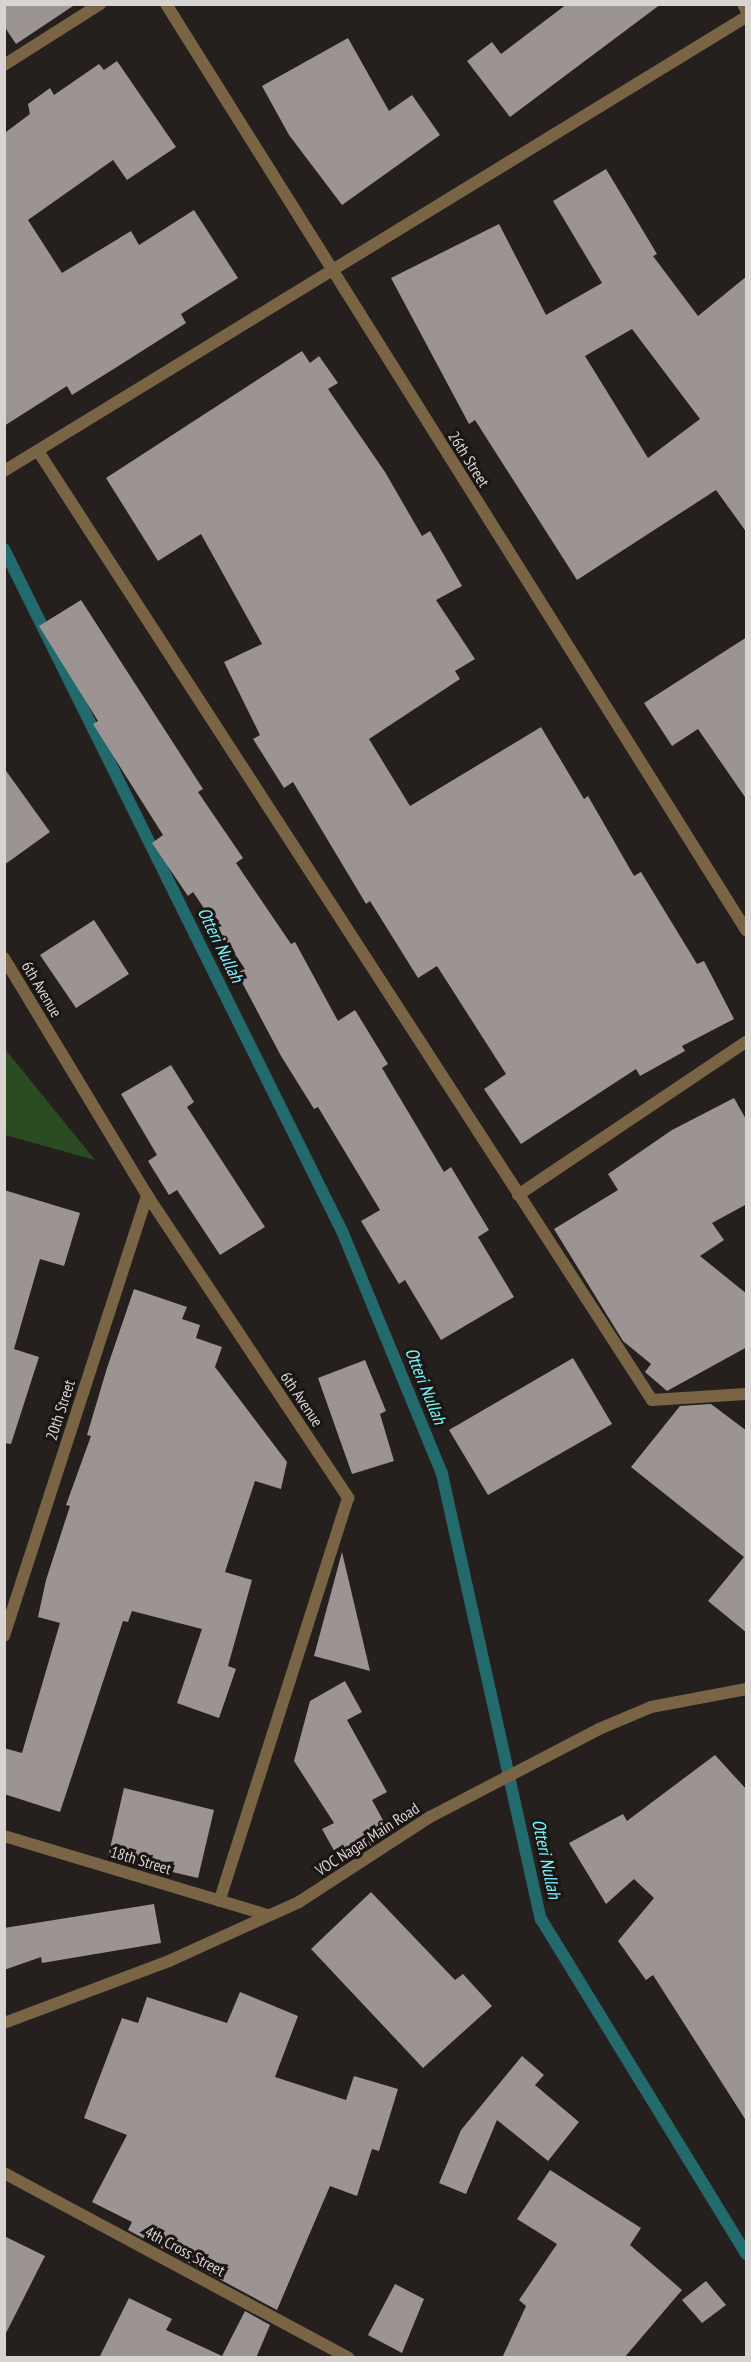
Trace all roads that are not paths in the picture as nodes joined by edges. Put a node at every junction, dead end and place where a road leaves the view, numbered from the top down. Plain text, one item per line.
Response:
1 (100, 4) edge
2 (166, 4) edge
3 (743, 4) edge
4 (747, 10) edge
5 (747, 17) edge
6 (4, 65) edge
7 (331, 271) junction
8 (38, 451) junction
9 (4, 471) edge
10 (747, 930) edge
11 (4, 958) edge
12 (747, 1042) edge
13 (518, 1195) junction
14 (147, 1196) junction
15 (747, 1394) edge
16 (4, 1635) edge
17 (747, 1689) edge
18 (4, 1836) edge
19 (219, 1901) junction
20 (267, 1915) junction
21 (4, 2022) edge
22 (4, 2173) edge
23 (349, 2358) edge

1 - 6 street
2 - 7 street, 26th Street
3 - 4 street
5 - 7 street
7 - 8 street
7 - 10 street, 26th Street
8 - 9 street
8 - 13 street
11 - 14 street, 6th Avenue
12 - 13 street
13 - 15 street
14 - 16 street, 20th Street
14 - 19 street, 6th Avenue
17 - 20 street, VOC Nagar Main Road
18 - 19 street, 18th Street
19 - 20 street, 18th Street
20 - 21 street, VOC Nagar Main Road
22 - 23 street, 4th Cross Street

